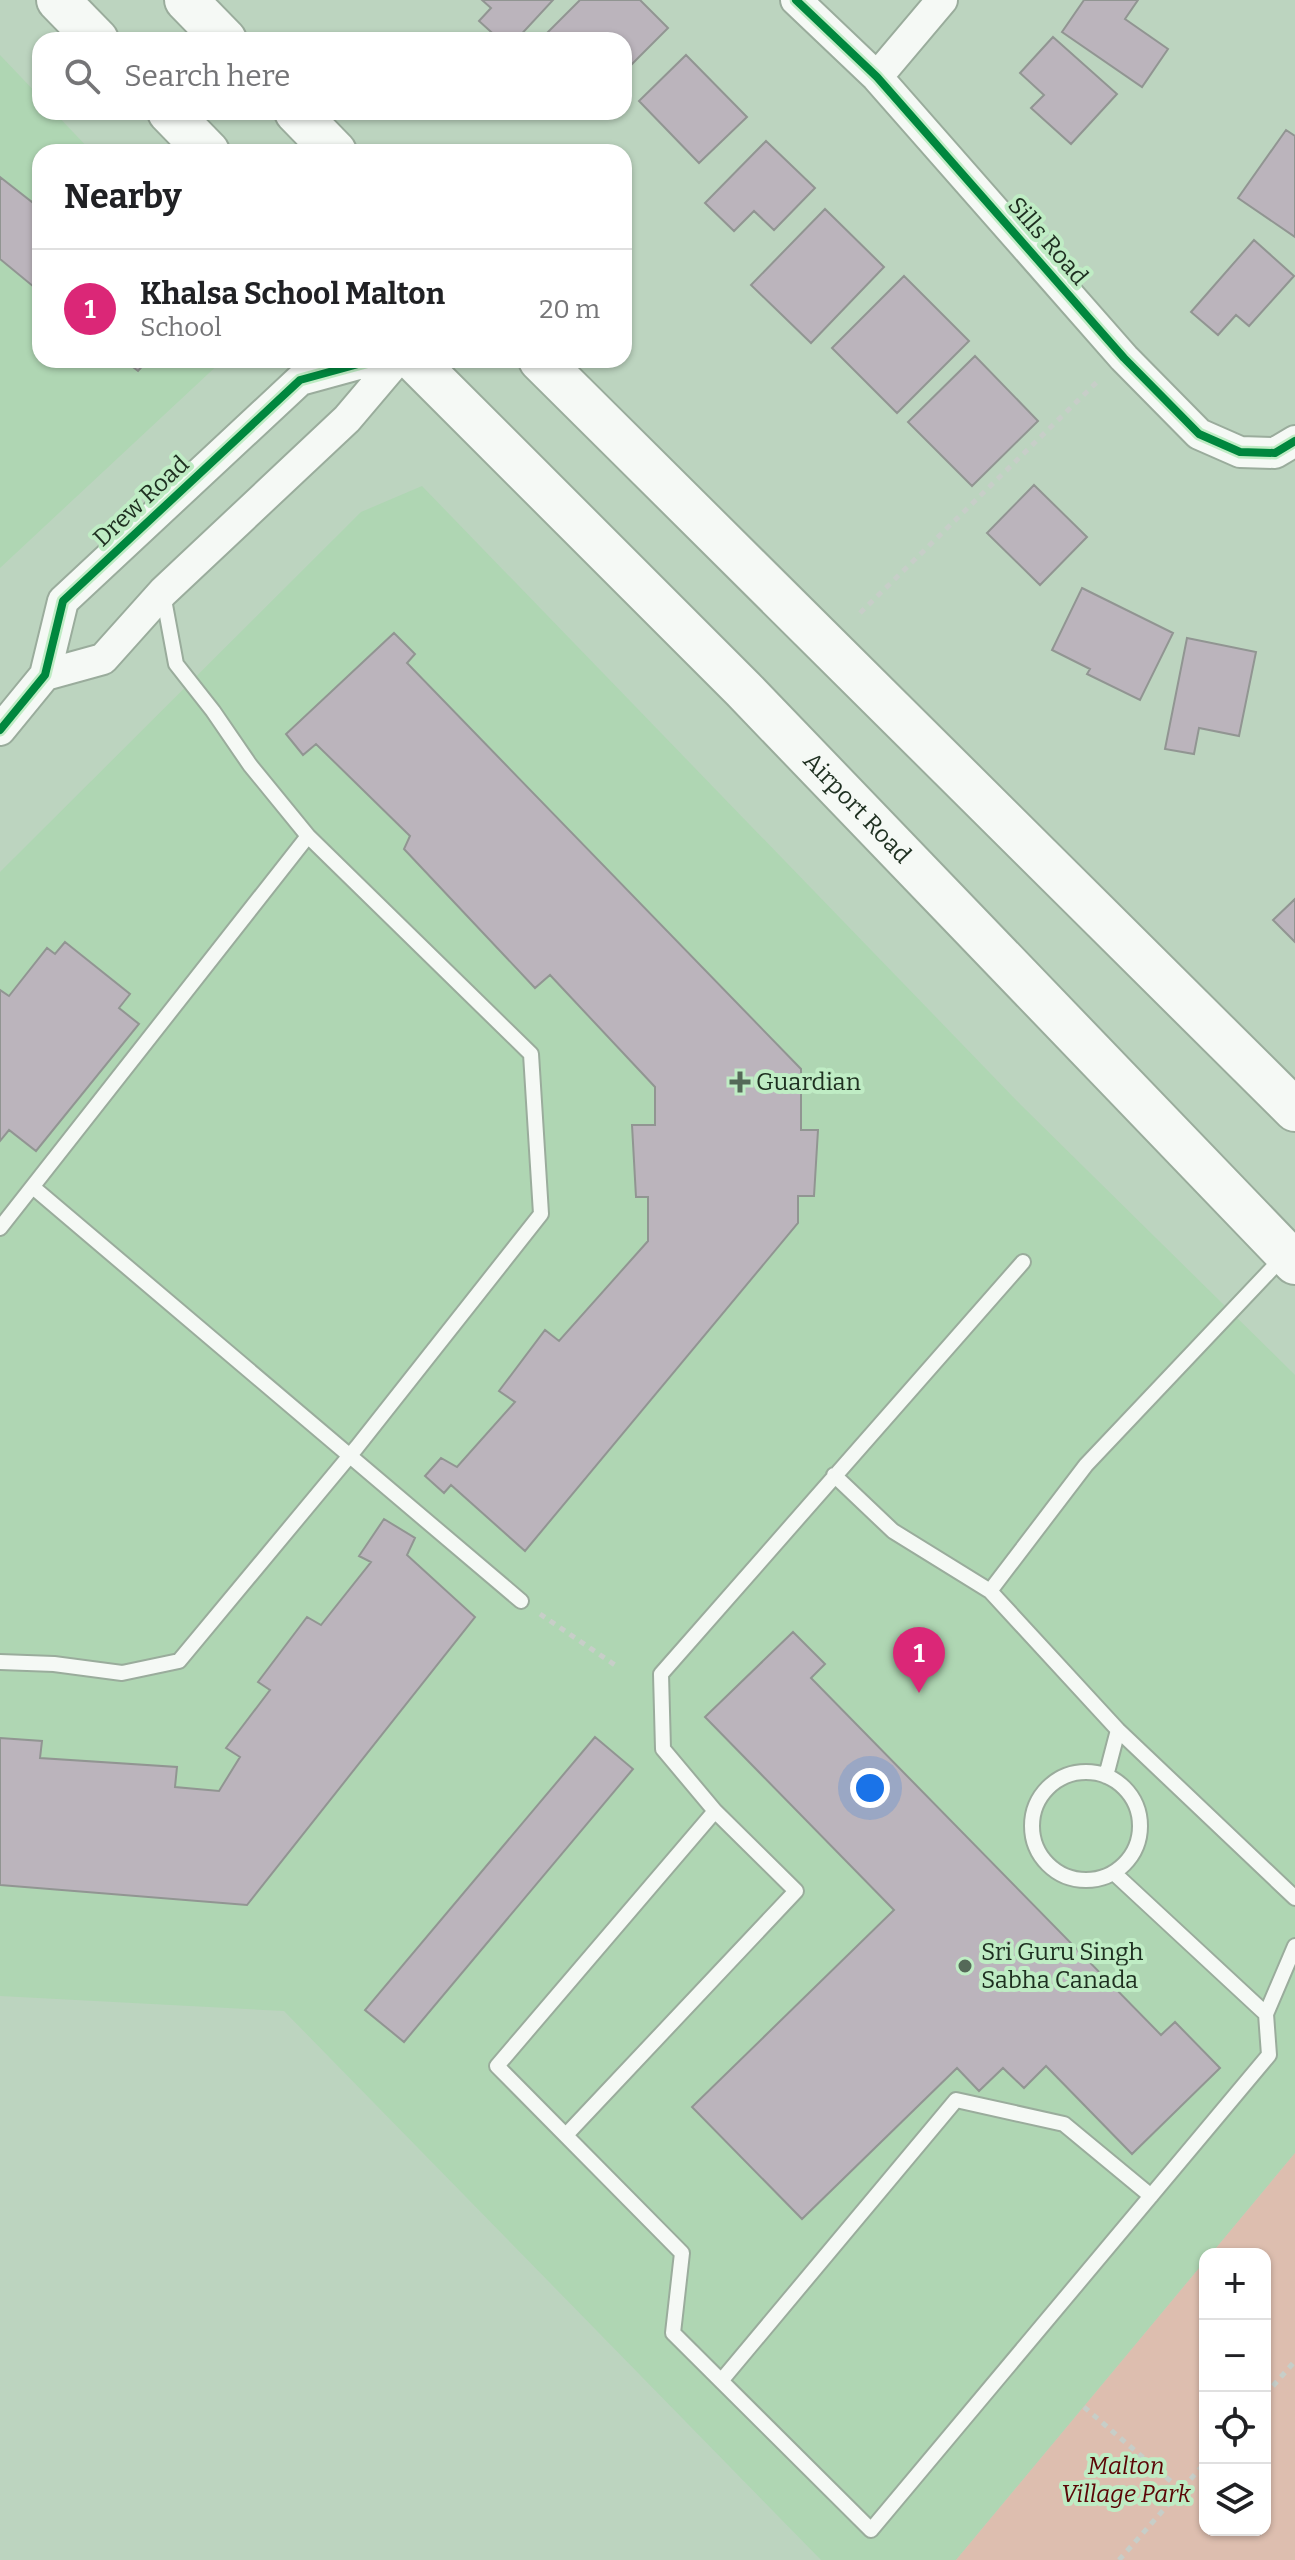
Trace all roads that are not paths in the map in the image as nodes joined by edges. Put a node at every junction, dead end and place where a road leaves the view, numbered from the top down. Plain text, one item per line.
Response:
1 (58, 0) edge
2 (186, 0) edge
3 (796, 0) edge
4 (942, 0) edge
5 (89, 32) edge
6 (217, 32) edge
7 (877, 77) junction
8 (177, 120) edge
9 (304, 120) edge
10 (200, 144) edge
11 (327, 144) edge
12 (344, 368) edge
13 (390, 368) edge
14 (422, 368) edge
15 (548, 368) edge
16 (1295, 441) edge
17 (163, 592) junction
18 (45, 675) junction
19 (0, 730) edge
20 (308, 836) junction
21 (1295, 1110) edge
22 (34, 1188) junction
23 (0, 1228) edge
24 (1292, 1254) edge
25 (1023, 1262) dead end
26 (350, 1456) junction
27 (834, 1475) junction
28 (990, 1591) junction
29 (521, 1601) road end
30 (0, 1662) edge
31 (1118, 1730) junction
32 (1106, 1776) junction
33 (715, 1811) junction
34 (1114, 1873) junction
35 (1295, 1898) edge
36 (1295, 1946) edge
37 (1266, 2014) junction
38 (566, 2135) junction
39 (1151, 2196) junction
40 (721, 2381) junction

1 - 5 main road
2 - 6 main road
3 - 7 street, Sills Road
4 - 7 street
7 - 16 street, Sills Road
8 - 10 main road
9 - 11 main road
12 - 18 street, Drew Road
13 - 17 street
14 - 24 main road, Airport Road
15 - 21 main road
17 - 18 street
17 - 20 lane
18 - 19 street, Drew Road
20 - 22 lane
20 - 26 lane
22 - 23 lane
22 - 26 lane
24 - 28 lane
25 - 27 lane
26 - 29 lane
26 - 30 lane
27 - 28 lane
27 - 33 lane
28 - 31 lane
31 - 32 lane
31 - 35 lane
32 - 34 lane
32 - 34 lane
33 - 38 lane
33 - 38 lane
34 - 37 lane
36 - 37 lane
37 - 39 lane
38 - 40 lane
39 - 40 lane
39 - 40 lane

